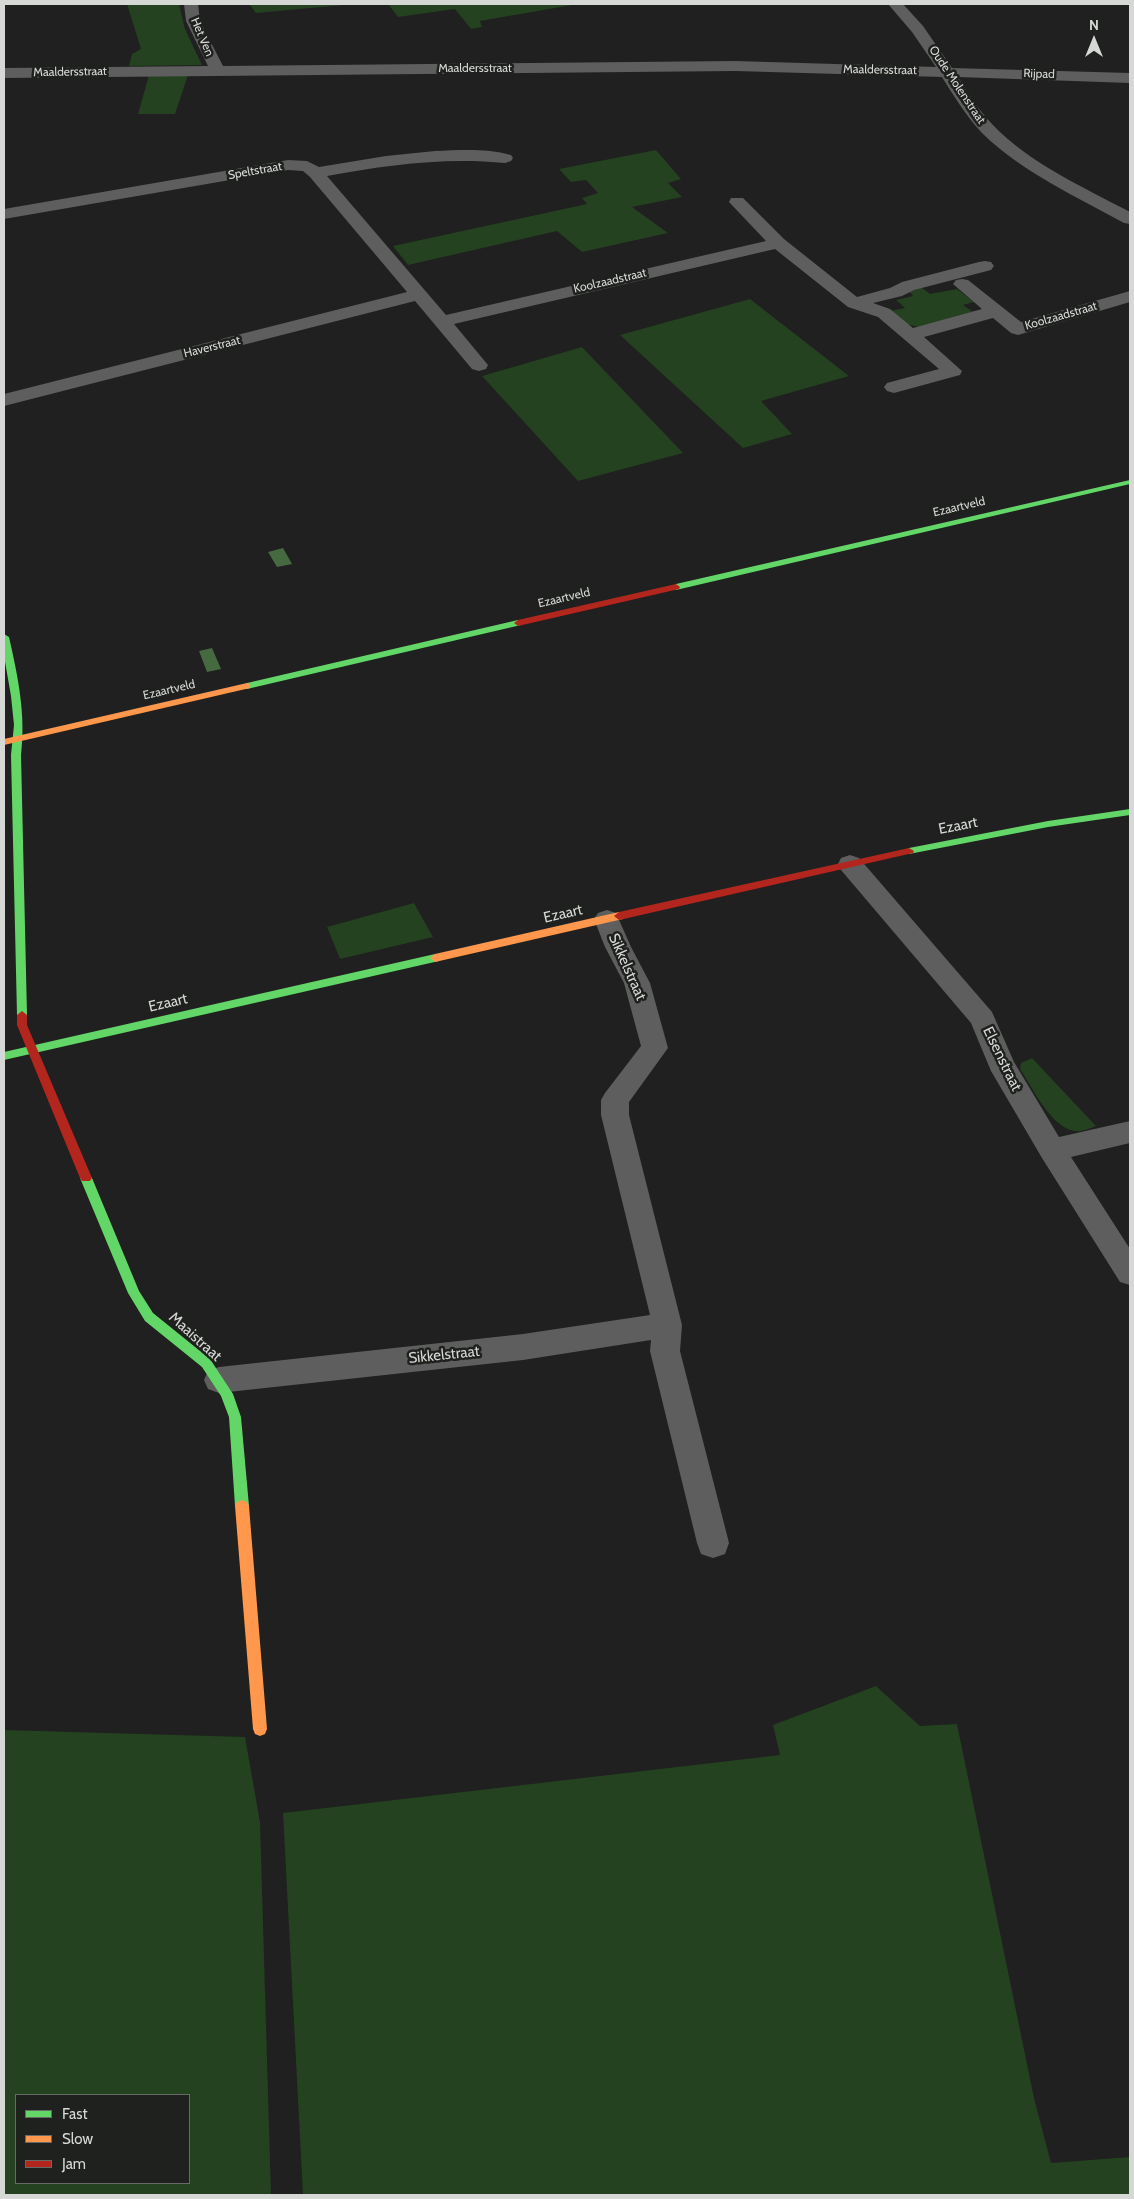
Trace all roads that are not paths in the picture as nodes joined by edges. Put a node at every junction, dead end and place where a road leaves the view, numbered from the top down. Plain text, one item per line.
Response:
1 (191, 4) edge
2 (895, 4) edge
3 (217, 70) junction
4 (947, 72) junction
5 (4, 73) edge
6 (1130, 78) edge
7 (505, 158) dead end
8 (316, 173) junction
9 (736, 202) dead end
10 (4, 214) edge
11 (1130, 219) edge
12 (778, 243) junction
13 (984, 266) dead end
14 (962, 284) dead end
15 (420, 294) junction
16 (1130, 296) edge
17 (854, 303) junction
18 (996, 311) junction
19 (443, 321) junction
20 (910, 335) junction
21 (479, 365) dead end
22 (894, 387) dead end
23 (4, 400) edge
24 (1130, 482) edge
25 (4, 637) edge
26 (20, 738) junction
27 (4, 742) edge
28 (1130, 812) edge
29 (850, 864) junction
30 (606, 919) junction
31 (32, 1049) junction
32 (4, 1056) edge
33 (1130, 1132) edge
34 (1052, 1150) junction
35 (1130, 1273) edge
36 (667, 1325) junction
37 (219, 1380) junction
38 (714, 1543) dead end
39 (260, 1729) dead end

1 - 3 street, Het Ven
2 - 4 street, Oude Molenstraat
3 - 4 street, Maaldersstraat
3 - 5 street, Maaldersstraat
4 - 6 street, Rijpad
4 - 11 street, Oude Molenstraat
7 - 8 street, Speltstraat
8 - 10 street, Speltstraat
8 - 15 street
9 - 12 street
12 - 17 street
12 - 19 street, Koolzaadstraat
13 - 17 street
14 - 18 street, Koolzaadstraat
15 - 19 street
15 - 23 street, Haverstraat
16 - 18 street, Koolzaadstraat
17 - 20 street
18 - 20 street
19 - 21 street
20 - 22 street
24 - 26 street, Ezaartveld
25 - 26 street, Maaistraat
26 - 27 street, Ezaartveld
26 - 31 street, Maaistraat
28 - 29 street, Ezaart
29 - 30 street, Ezaart
29 - 34 street, Elsenstraat
30 - 31 street, Ezaart
30 - 36 street, Sikkelstraat
31 - 32 street, Ezaart
31 - 37 street, Maaistraat
33 - 34 street
34 - 35 street, Elsenstraat
36 - 37 street, Sikkelstraat
36 - 38 street, Sikkelstraat
37 - 39 street, Maaistraat

